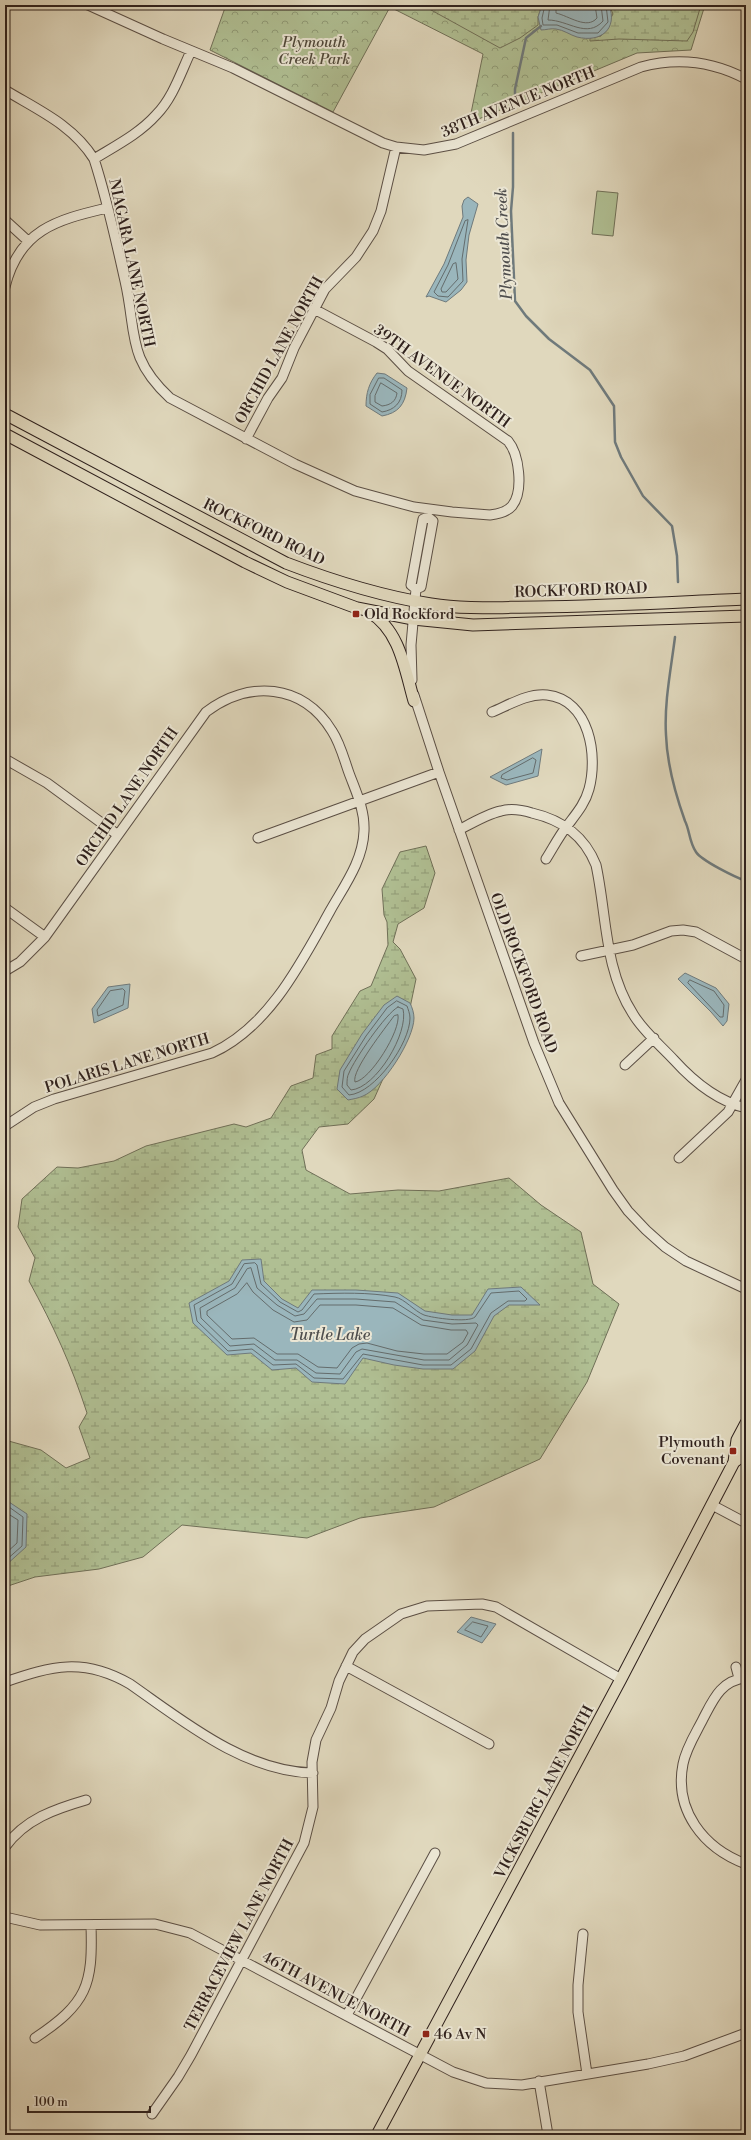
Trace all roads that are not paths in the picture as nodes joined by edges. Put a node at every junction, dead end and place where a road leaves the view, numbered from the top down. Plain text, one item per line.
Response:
1 (88, 5) edge
2 (191, 51) junction
3 (744, 78) edge
4 (5, 90) edge
5 (396, 147) junction
6 (94, 159) junction
7 (107, 208) junction
8 (5, 220) edge
9 (28, 241) junction
10 (5, 287) edge
11 (314, 309) junction
12 (5, 414) edge
13 (5, 434) edge
14 (246, 439) junction
15 (429, 513) junction
16 (746, 599) edge
17 (414, 600) junction
18 (357, 608) junction
19 (746, 616) edge
20 (412, 619) junction
21 (414, 701) junction
22 (492, 712) dead end
23 (5, 759) edge
24 (438, 772) junction
25 (360, 802) junction
26 (567, 826) junction
27 (459, 830) junction
28 (118, 835) junction
29 (258, 838) dead end
30 (546, 859) dead end
31 (5, 908) edge
32 (45, 937) junction
33 (608, 949) junction
34 (581, 956) dead end
35 (746, 959) edge
36 (5, 971) edge
37 (654, 1038) junction
38 (625, 1065) dead end
39 (746, 1080) edge
40 (733, 1104) junction
41 (746, 1108) edge
42 (5, 1126) edge
43 (679, 1158) dead end
44 (746, 1289) edge
45 (746, 1423) edge
46 (746, 1453) edge
47 (734, 1462) junction
48 (712, 1505) junction
49 (746, 1523) edge
50 (346, 1666) junction
51 (736, 1667) dead end
52 (742, 1678) edge
53 (621, 1679) junction
54 (5, 1682) edge
55 (489, 1744) dead end
56 (313, 1773) junction
57 (86, 1800) dead end
58 (5, 1847) edge
59 (435, 1853) dead end
60 (746, 1864) edge
61 (5, 1917) edge
62 (91, 1925) junction
63 (583, 1934) dead end
64 (242, 1960) junction
65 (347, 2016) junction
66 (746, 2033) edge
67 (35, 2038) dead end
68 (421, 2055) junction
69 (587, 2074) junction
70 (539, 2082) junction
71 (152, 2114) dead end
72 (377, 2135) edge
73 (548, 2135) edge

1 - 2 street, 38TH AVENUE NORTH
2 - 5 street, 38TH AVENUE NORTH
2 - 6 street
3 - 5 street, 38TH AVENUE NORTH
4 - 6 street, NIAGARA LANE NORTH
5 - 11 street, ORCHID LANE NORTH
6 - 7 street, NIAGARA LANE NORTH
7 - 9 street
7 - 14 street, NIAGARA LANE NORTH
8 - 9 street
9 - 10 street
11 - 14 street, ORCHID LANE NORTH
11 - 15 street, 39TH AVENUE NORTH
12 - 17 main road, ROCKFORD ROAD
13 - 18 main road
14 - 15 street, NIAGARA LANE NORTH
15 - 17 street, OLD ROCKFORD ROAD
16 - 17 main road, ROCKFORD ROAD
17 - 20 street, OLD ROCKFORD ROAD
18 - 20 main road
18 - 21 main road
19 - 20 main road
20 - 21 street, OLD ROCKFORD ROAD
21 - 24 street, OLD ROCKFORD ROAD
22 - 26 street
23 - 28 street
24 - 25 street
24 - 27 street, OLD ROCKFORD ROAD
25 - 28 street, ORCHID LANE NORTH
25 - 29 street
25 - 42 street, POLARIS LANE NORTH
26 - 27 street
26 - 30 street
26 - 33 street
27 - 44 street, OLD ROCKFORD ROAD
28 - 32 street, ORCHID LANE NORTH
31 - 32 street
32 - 36 street, ORCHID LANE NORTH
33 - 34 street
33 - 35 street
33 - 37 street
37 - 38 street
37 - 40 street
39 - 40 street
40 - 41 street
40 - 43 street
45 - 47 main road, VICKSBURG LANE NORTH
46 - 47 main road, VICKSBURG LANE NORTH
47 - 48 main road, VICKSBURG LANE NORTH
48 - 49 street
48 - 53 main road, VICKSBURG LANE NORTH
50 - 53 street, TERRACEVIEW LANE NORTH
50 - 55 street
50 - 56 street, TERRACEVIEW LANE NORTH
51 - 52 street
52 - 60 street
53 - 68 main road, VICKSBURG LANE NORTH
54 - 56 street
56 - 64 street, TERRACEVIEW LANE NORTH
57 - 58 street
59 - 65 street
61 - 62 street, 46TH AVENUE NORTH
62 - 64 street, 46TH AVENUE NORTH
62 - 67 street
63 - 69 street
64 - 65 street, 46TH AVENUE NORTH
64 - 71 street, TERRACEVIEW LANE NORTH
65 - 68 street, 46TH AVENUE NORTH
66 - 69 street, 46TH AVENUE NORTH
68 - 70 street, 46TH AVENUE NORTH
68 - 72 main road, VICKSBURG LANE NORTH
69 - 70 street, 46TH AVENUE NORTH
70 - 73 street

